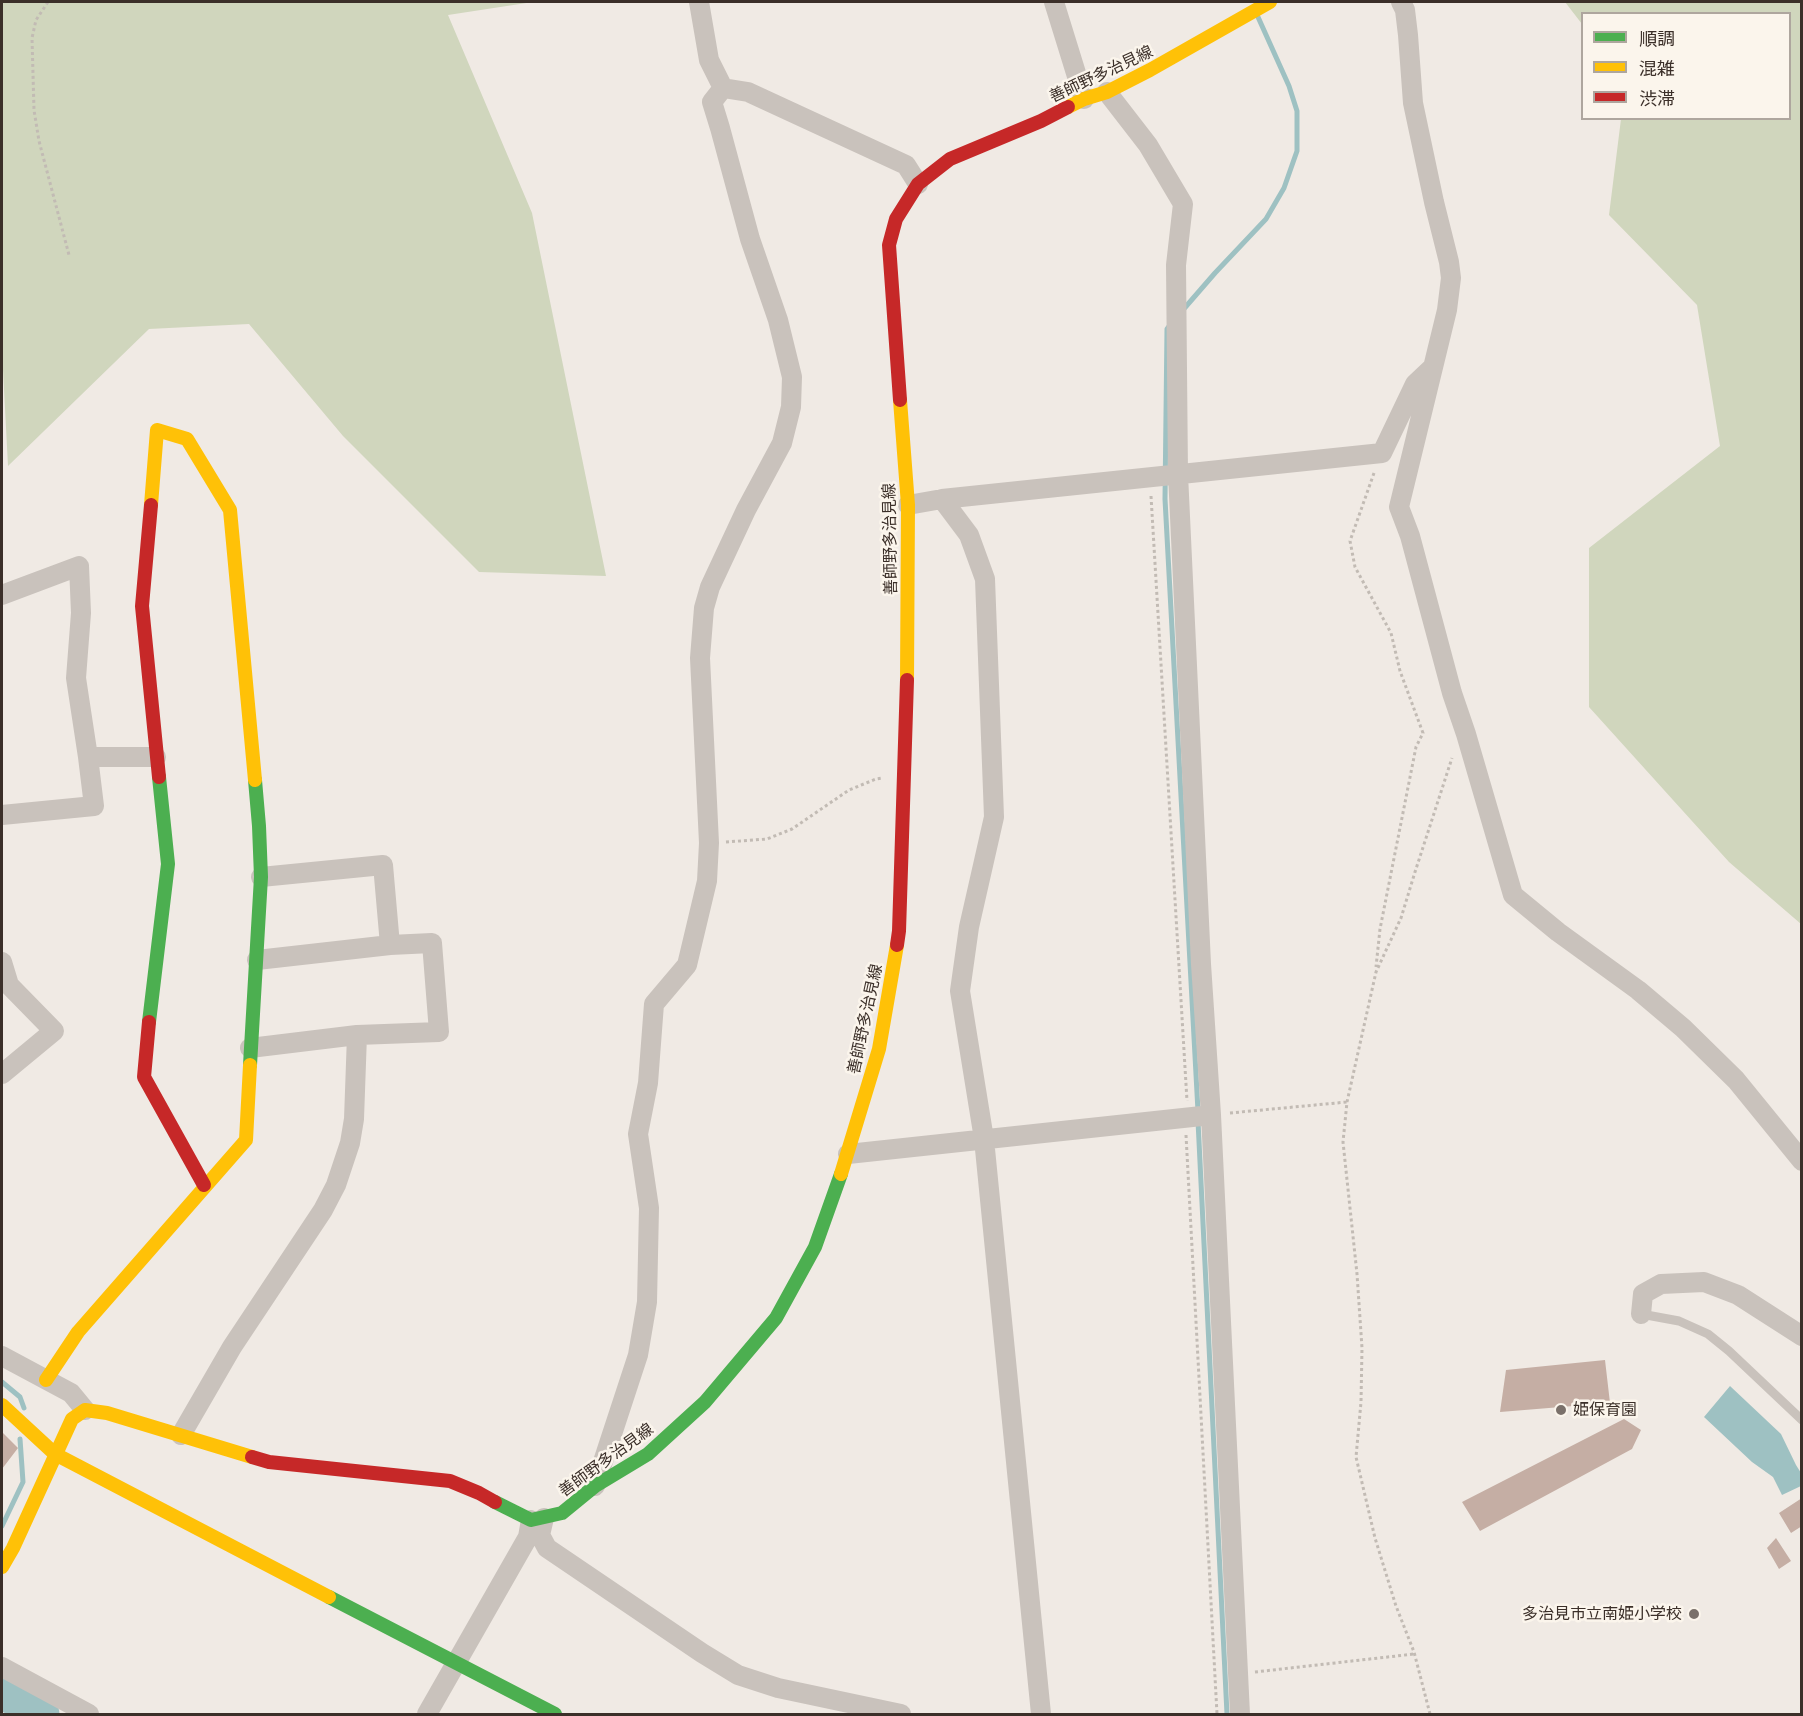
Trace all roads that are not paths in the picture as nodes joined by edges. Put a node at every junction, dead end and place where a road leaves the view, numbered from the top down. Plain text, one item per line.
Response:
1 (699, 2) edge
2 (1054, 2) edge
3 (1401, 2) edge
4 (1268, 3) edge
5 (723, 88) junction
6 (1107, 92) junction
7 (1084, 99) junction
8 (918, 184) junction
9 (1433, 367) junction
10 (1177, 474) junction
11 (942, 499) junction
12 (908, 505) junction
13 (2, 595) edge
14 (88, 757) junction
15 (156, 757) junction
16 (2, 815) edge
17 (261, 877) junction
18 (390, 945) junction
19 (257, 960) junction
20 (2, 962) edge
21 (357, 1035) junction
22 (250, 1048) junction
23 (2, 1074) edge
24 (1211, 1115) junction
25 (984, 1138) junction
26 (848, 1154) junction
27 (1802, 1161) edge
28 (204, 1185) junction
29 (1641, 1314) joint
30 (1802, 1336) edge
31 (2, 1356) edge
32 (46, 1380) junction
33 (2, 1405) edge
34 (85, 1410) junction
35 (1802, 1419) edge
36 (181, 1435) junction
37 (55, 1454) junction
38 (595, 1486) junction
39 (537, 1519) junction
40 (2, 1568) edge
41 (456, 1662) junction
42 (2, 1667) edge
43 (89, 1714) edge
44 (427, 1714) edge
45 (555, 1714) edge
46 (901, 1714) edge
47 (1041, 1714) edge
48 (1240, 1714) edge

1 - 5 street
2 - 7 street
3 - 9 street
4 - 6 main road, 善師野多治見線
5 - 8 street
5 - 38 street
6 - 7 main road, 善師野多治見線
6 - 10 street
7 - 8 main road, 善師野多治見線
8 - 12 main road, 善師野多治見線
9 - 10 street
9 - 27 street
10 - 11 street
10 - 24 street
11 - 12 street
11 - 25 street
12 - 26 main road, 善師野多治見線
13 - 14 street
14 - 15 street
14 - 16 street
15 - 17 main road
15 - 28 main road
17 - 18 street
17 - 19 main road
18 - 19 street
18 - 21 street
19 - 22 main road
20 - 23 street
21 - 22 street
21 - 36 street
22 - 28 main road
24 - 25 street
24 - 48 street
25 - 26 street
25 - 47 street
26 - 38 main road, 善師野多治見線
28 - 32 main road
29 - 30 street
29 - 35 lane
31 - 32 street
32 - 34 street
33 - 37 main road
34 - 36 main road
34 - 37 main road
36 - 39 main road
37 - 40 main road
37 - 41 main road
38 - 39 main road, 善師野多治見線
39 - 41 street
39 - 46 street
41 - 44 street
41 - 45 main road
42 - 43 street

